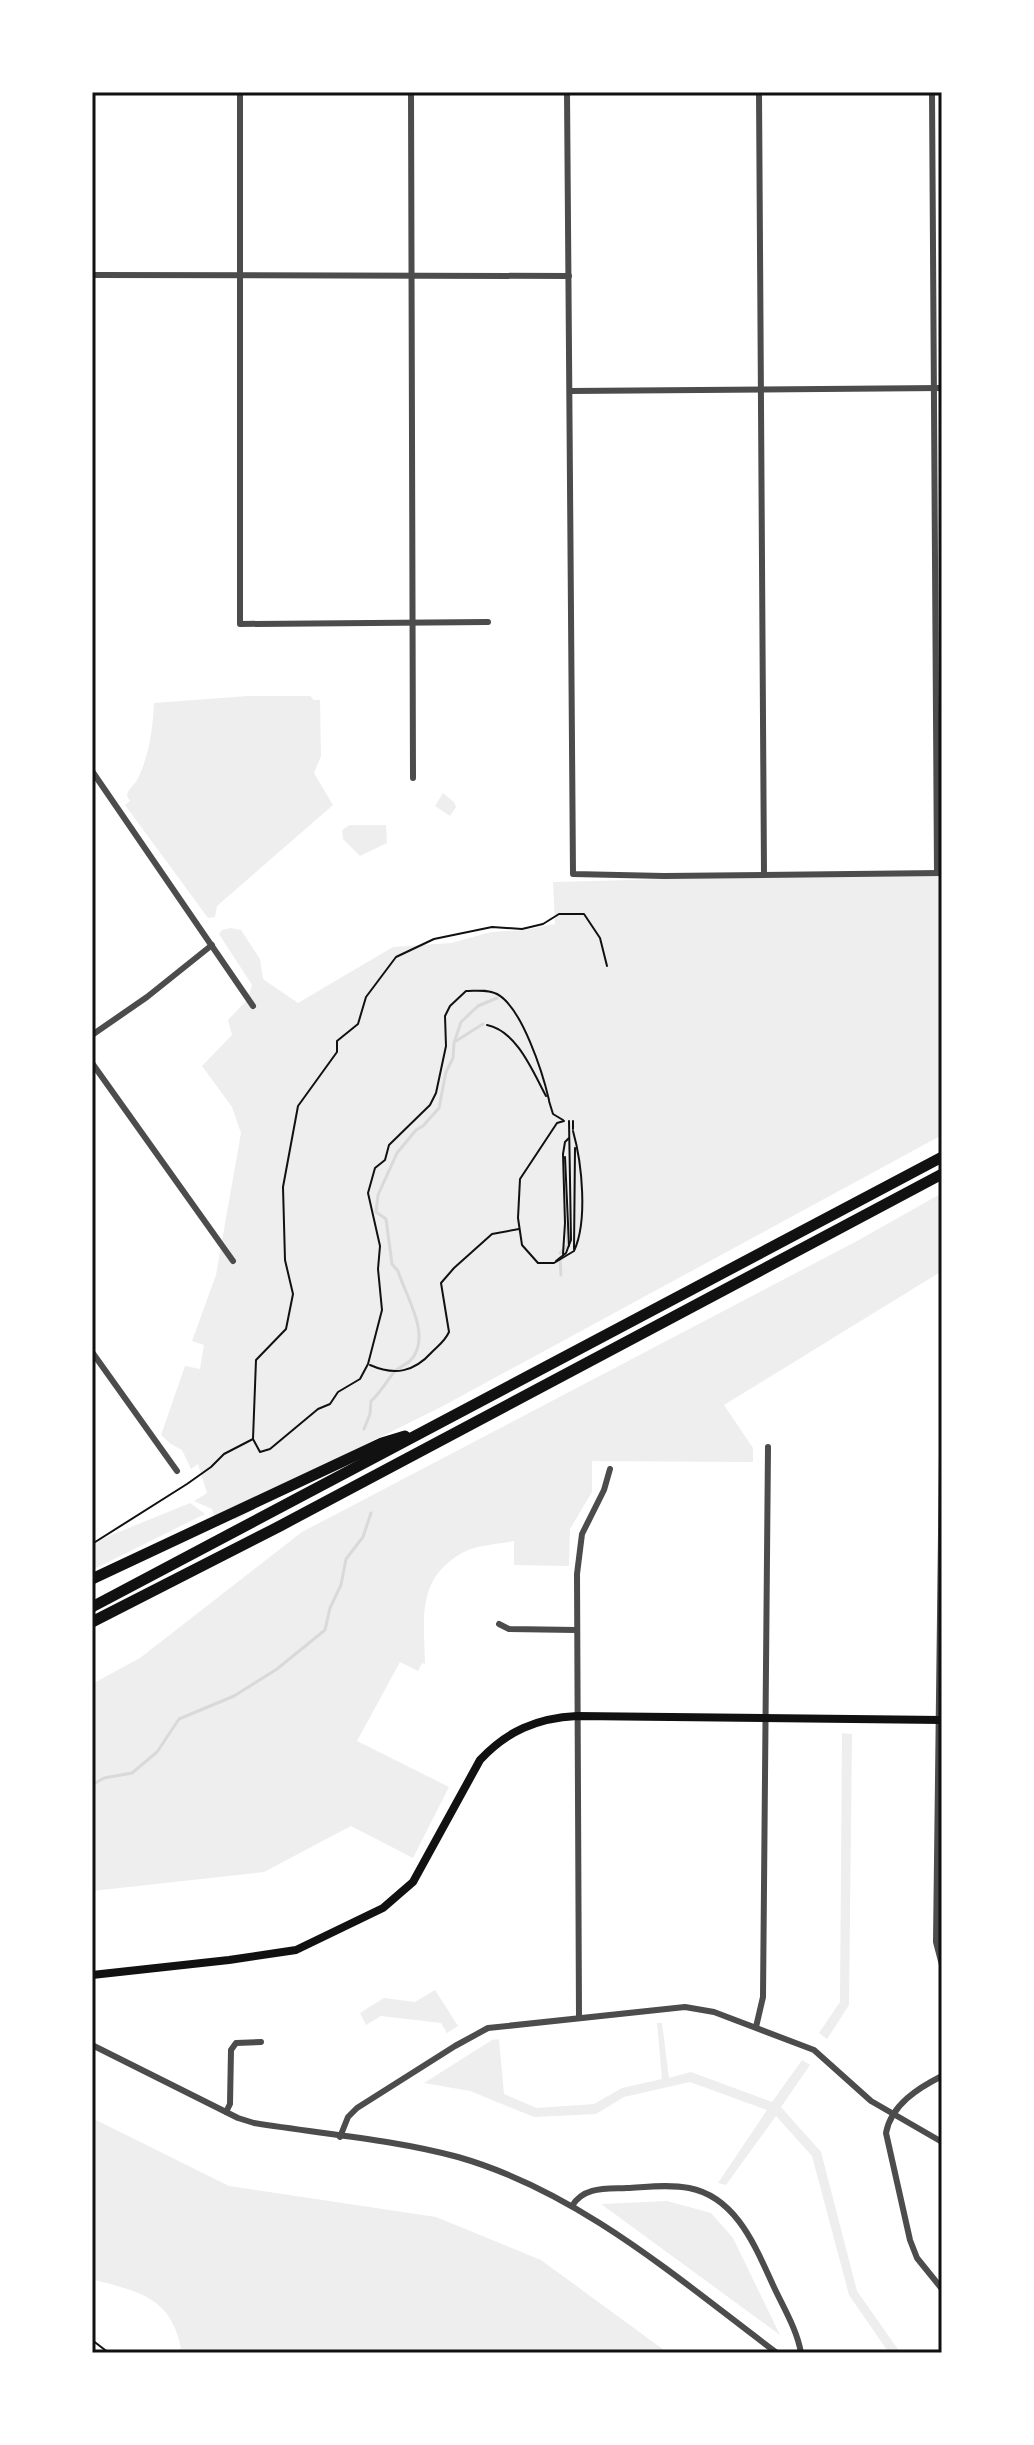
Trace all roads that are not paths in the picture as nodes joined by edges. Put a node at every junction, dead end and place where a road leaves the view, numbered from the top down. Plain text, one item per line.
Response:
1 (240, 92) edge
2 (411, 92) edge
3 (567, 92) edge
4 (759, 92) edge
5 (932, 92) edge
6 (92, 275) edge
7 (239, 275) junction
8 (411, 276) junction
9 (569, 276) junction
10 (938, 388) edge
11 (570, 391) junction
12 (762, 391) junction
13 (488, 622) dead end
14 (412, 624) junction
15 (92, 771) edge
16 (413, 778) dead end
17 (939, 873) edge
18 (764, 874) junction
19 (212, 945) junction
20 (253, 1006) dead end
21 (92, 1035) edge
22 (92, 1063) edge
23 (942, 1157) edge
24 (942, 1174) edge
25 (233, 1261) dead end
26 (92, 1352) edge
27 (428, 1429) junction
28 (768, 1447) dead end
29 (942, 1453) edge
30 (610, 1469) dead end
31 (177, 1471) dead end
32 (941, 1578) edge
33 (92, 1579) edge
34 (92, 1607) edge
35 (92, 1622) edge
36 (499, 1624) dead end
37 (576, 1630) junction
38 (577, 1716) junction
39 (766, 1718) junction
40 (940, 1720) edge
41 (942, 1965) edge
42 (92, 1975) edge
43 (579, 2017) junction
44 (756, 2027) junction
45 (261, 2042) dead end
46 (92, 2045) edge
47 (942, 2076) edge
48 (226, 2112) junction
49 (892, 2115) junction
50 (340, 2137) junction
51 (942, 2142) edge
52 (572, 2206) junction
53 (942, 2289) edge
54 (777, 2353) edge
55 (801, 2353) edge

1 - 7 street
2 - 8 street
3 - 9 street
4 - 12 street
5 - 10 street
6 - 7 street
7 - 8 street
7 - 14 street
8 - 9 street
8 - 14 street
9 - 11 street
10 - 12 street
10 - 17 street
11 - 12 street
11 - 18 street
12 - 18 street
13 - 14 street
14 - 16 street
15 - 19 street
17 - 18 street
19 - 20 street
19 - 21 street
22 - 25 street
23 - 27 highway
24 - 35 highway
26 - 31 street
27 - 33 highway
27 - 34 highway
28 - 39 street
29 - 32 street
30 - 37 street
32 - 40 street
36 - 37 street
37 - 38 street
38 - 39 main road
38 - 42 main road
38 - 43 street
39 - 40 main road
39 - 44 street
40 - 41 street
43 - 44 street
43 - 50 street
44 - 49 street
45 - 48 street
46 - 48 street
47 - 49 street
48 - 50 street
49 - 51 street
49 - 53 street
50 - 52 street
52 - 54 street
52 - 55 street

